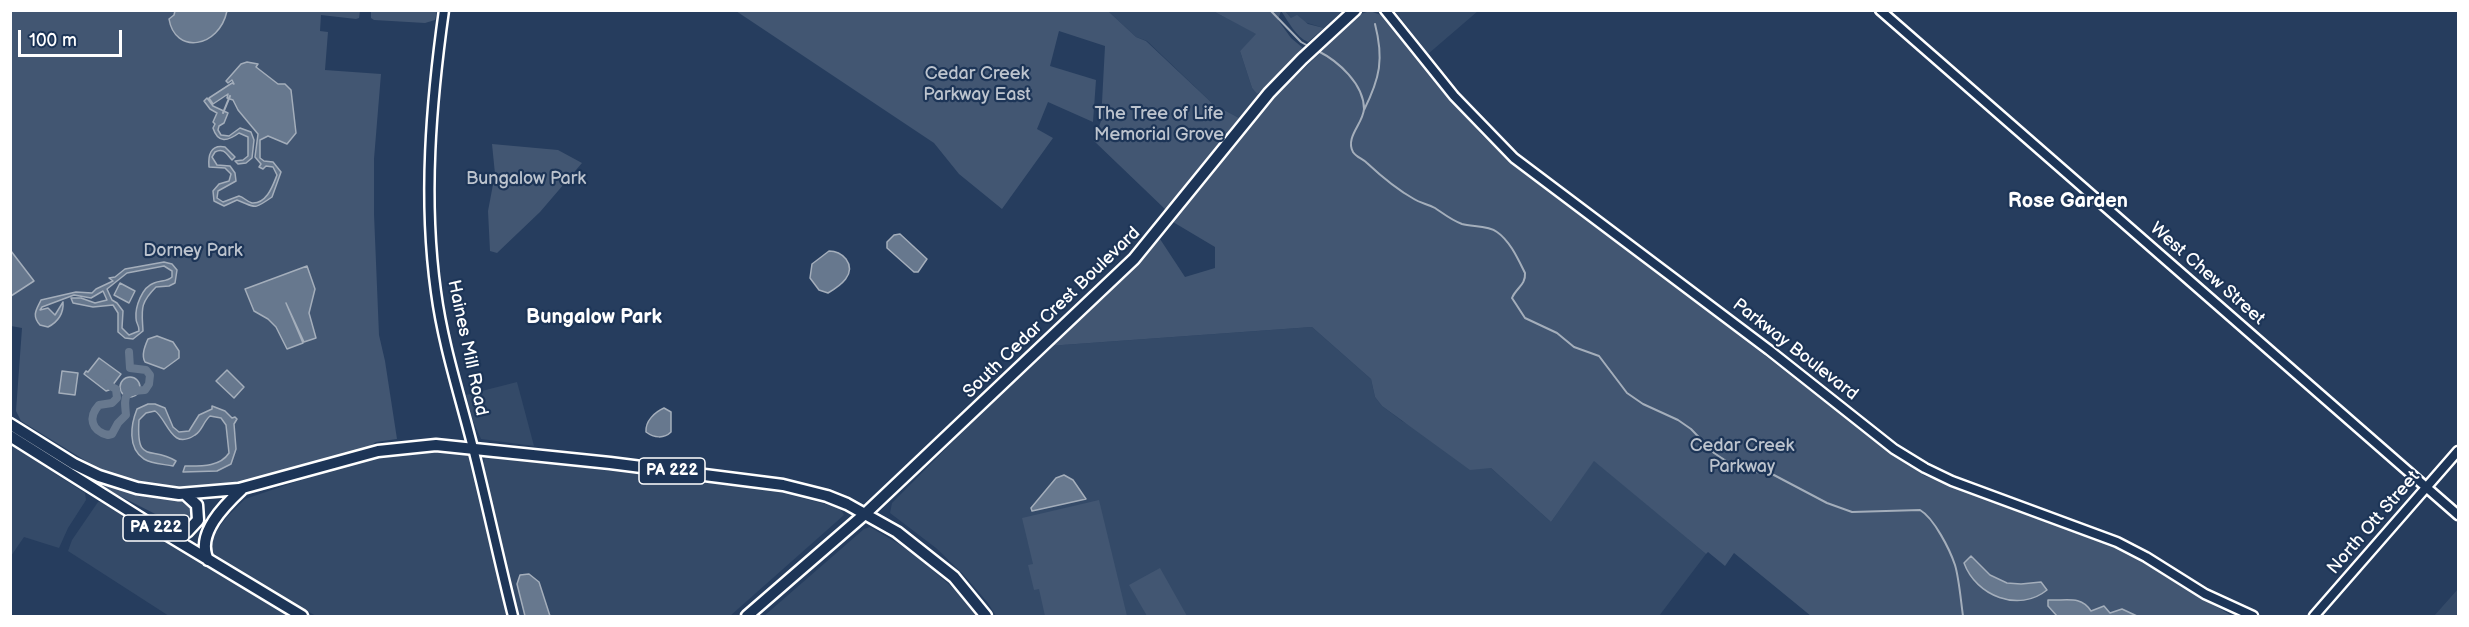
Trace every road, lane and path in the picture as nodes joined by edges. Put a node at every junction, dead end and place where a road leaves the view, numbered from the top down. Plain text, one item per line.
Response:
1 (444, 10) edge
2 (1355, 10) edge
3 (1385, 10) edge
4 (1880, 10) edge
5 (10, 424) edge
6 (10, 436) edge
7 (473, 449) junction
8 (2458, 451) edge
9 (2427, 487) junction
10 (243, 488) junction
11 (185, 494) junction
12 (866, 513) junction
13 (2458, 515) edge
14 (161, 531) junction
15 (208, 560) junction
16 (302, 616) edge
17 (513, 616) edge
18 (747, 616) edge
19 (986, 616) edge
20 (2253, 616) edge
21 (2314, 616) edge

1 - 7 street, Haines Mill Road
2 - 12 main road, South Cedar Crest Boulevard
3 - 20 street, Parkway Boulevard
4 - 9 street, West Chew Street
5 - 11 main road, PA 222
6 - 14 main road, PA 222
7 - 10 main road, PA 222
7 - 12 main road, PA 222
7 - 17 street, Haines Mill Road
8 - 9 street, North Ott Street
9 - 13 street, West Chew Street
9 - 21 street, North Ott Street
10 - 11 main road, PA 222
10 - 15 main road
11 - 14 main road
12 - 18 main road, South Cedar Crest Boulevard
12 - 19 main road, PA 222
14 - 15 main road, PA 222
15 - 16 main road, PA 222

